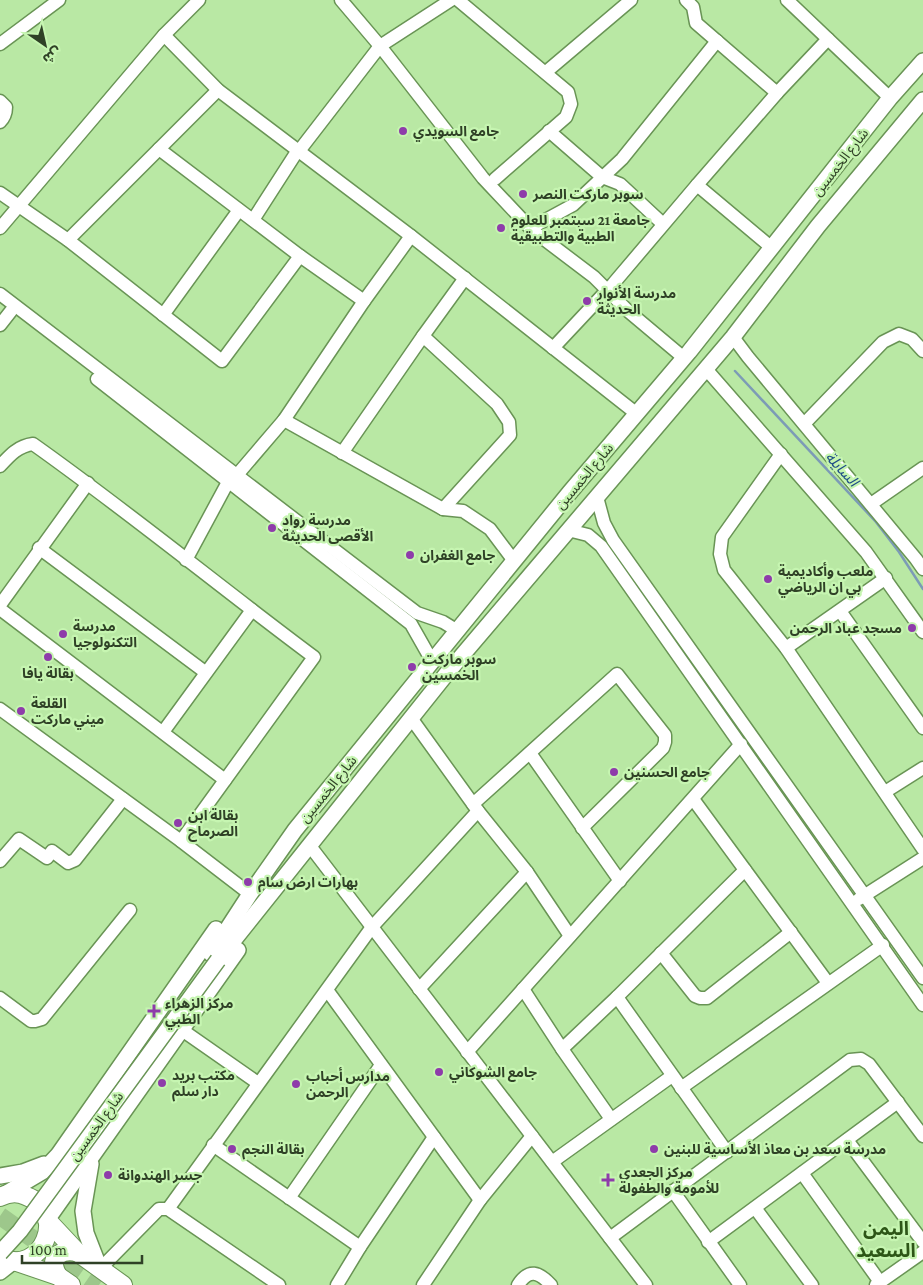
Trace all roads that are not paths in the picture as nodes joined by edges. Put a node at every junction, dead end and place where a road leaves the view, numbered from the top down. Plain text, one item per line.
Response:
1 (59, 0) edge
2 (199, 0) edge
3 (342, 0) edge
4 (352, 0) edge
5 (451, 0) edge
6 (458, 0) edge
7 (631, 0) edge
8 (686, 0) edge
9 (787, 0) edge
10 (164, 36) junction
11 (828, 39) junction
12 (717, 41) junction
13 (383, 43) junction
14 (0, 44) edge
15 (923, 60) edge
16 (546, 72) junction
17 (218, 90) junction
18 (777, 93) junction
19 (890, 98) junction
20 (923, 100) edge
21 (0, 101) edge
22 (0, 122) edge
23 (549, 131) junction
24 (159, 150) junction
25 (298, 150) junction
26 (602, 177) junction
27 (495, 179) junction
28 (697, 185) junction
29 (0, 193) edge
30 (18, 207) junction
31 (239, 210) junction
32 (800, 214) junction
33 (253, 220) junction
34 (538, 224) junction
35 (663, 224) junction
36 (818, 226) junction
37 (0, 228) edge
38 (412, 236) junction
39 (68, 240) junction
40 (772, 248) junction
41 (300, 256) junction
42 (465, 278) junction
43 (610, 287) junction
44 (0, 294) edge
45 (364, 301) junction
46 (5, 307) edge
47 (163, 315) junction
48 (0, 325) edge
49 (423, 336) junction
50 (733, 337) junction
51 (553, 348) junction
52 (923, 351) edge
53 (686, 355) junction
54 (706, 369) junction
55 (637, 414) junction
56 (284, 420) junction
57 (804, 424) junction
58 (190, 446) junction
59 (342, 453) junction
60 (781, 454) junction
61 (0, 466) edge
62 (923, 468) edge
63 (232, 479) junction
64 (88, 483) junction
65 (597, 497) junction
66 (871, 504) junction
67 (443, 509) junction
68 (568, 530) junction
69 (39, 548) junction
70 (186, 560) junction
71 (514, 561) junction
72 (923, 569) edge
73 (886, 578) junction
74 (0, 605) edge
75 (0, 609) edge
76 (252, 610) junction
77 (840, 611) junction
78 (456, 630) junction
79 (923, 632) edge
80 (786, 648) junction
81 (432, 661) junction
82 (704, 667) junction
83 (206, 672) junction
84 (448, 672) junction
85 (692, 675) junction
86 (0, 710) edge
87 (411, 718) junction
88 (923, 728) edge
89 (163, 732) junction
90 (741, 744) junction
91 (530, 753) junction
92 (923, 768) edge
93 (224, 780) junction
94 (885, 792) junction
95 (123, 799) junction
96 (693, 799) junction
97 (476, 808) junction
98 (582, 828) junction
99 (181, 840) junction
100 (310, 846) junction
101 (923, 849) edge
102 (0, 861) edge
103 (921, 863) edge
104 (745, 870) junction
105 (526, 872) junction
106 (620, 881) junction
107 (250, 894) junction
108 (864, 896) junction
109 (263, 904) junction
110 (852, 904) junction
111 (130, 910) dead end
112 (372, 926) junction
113 (790, 932) junction
114 (570, 936) junction
115 (882, 946) junction
116 (662, 953) junction
117 (214, 957) junction
118 (923, 978) edge
119 (828, 983) junction
120 (419, 989) junction
121 (523, 989) junction
122 (327, 990) junction
123 (617, 997) junction
124 (0, 998) edge
125 (923, 1005) edge
126 (182, 1030) junction
127 (562, 1049) junction
128 (467, 1052) junction
129 (382, 1065) junction
130 (672, 1076) junction
131 (258, 1083) junction
132 (681, 1088) junction
133 (898, 1102) junction
134 (611, 1119) junction
135 (532, 1136) junction
136 (923, 1136) edge
137 (434, 1137) junction
138 (847, 1140) junction
139 (213, 1145) junction
140 (726, 1152) junction
141 (58, 1155) junction
142 (552, 1162) junction
143 (87, 1165) junction
144 (802, 1173) junction
145 (0, 1176) edge
146 (673, 1191) junction
147 (1, 1195) edge
148 (289, 1198) junction
149 (480, 1200) junction
150 (754, 1208) junction
151 (168, 1209) junction
152 (47, 1220) junction
153 (610, 1238) junction
154 (0, 1239) edge
155 (708, 1242) junction
156 (923, 1242) edge
157 (360, 1247) junction
158 (77, 1252) junction
159 (923, 1252) edge
160 (3, 1261) edge
161 (100, 1269) junction
162 (65, 1280) edge
163 (640, 1282) edge
164 (878, 1284) edge
165 (123, 1285) edge
166 (279, 1285) edge
167 (336, 1285) edge
168 (422, 1285) edge
169 (518, 1285) edge
170 (551, 1285) edge
171 (740, 1285) edge
172 (812, 1285) edge

1 - 14 street
2 - 10 street
3 - 13 street
4 - 13 street
5 - 13 street
6 - 16 street
7 - 16 street
8 - 12 street
9 - 11 street
10 - 17 street
10 - 30 street
11 - 18 street
11 - 19 street
12 - 18 street
12 - 26 street
13 - 25 street
13 - 27 street
13 - 43 street
15 - 19 main road, شارع الخمسين
16 - 23 street
17 - 24 street
17 - 25 street
18 - 28 street
19 - 32 main road, شارع الخمسين
20 - 36 main road, شارع الخمسين
21 - 22 street
23 - 26 street
23 - 27 street
24 - 31 street
24 - 39 street
25 - 33 street
25 - 38 street
26 - 34 street
26 - 35 street
27 - 34 street
28 - 35 street
28 - 40 street
29 - 30 street
30 - 37 street
30 - 39 street
31 - 33 street
31 - 47 street
32 - 36 main road
32 - 40 main road, شارع الخمسين
33 - 41 street
34 - 43 street
35 - 43 street
36 - 50 main road, شارع الخمسين
38 - 42 street
38 - 45 street
39 - 47 street
40 - 53 main road, شارع الخمسين
41 - 45 street
41 - 47 street
42 - 49 street
42 - 51 street
43 - 51 street
43 - 53 street
44 - 58 street
45 - 56 street
46 - 48 street
46 - 58 street
49 - 59 street
49 - 67 street
50 - 54 main road, شارع الخمسين
50 - 57 street
51 - 55 street
52 - 57 street
53 - 55 main road, شارع الخمسين
54 - 60 street
54 - 65 main road, شارع الخمسين
55 - 71 main road, شارع الخمسين
56 - 59 street
56 - 63 street
57 - 66 street
58 - 63 street
59 - 67 street
60 - 73 street
60 - 80 street
61 - 64 street
62 - 66 street
63 - 70 street
63 - 78 street
63 - 81 street
64 - 69 street
64 - 70 street
65 - 68 main road, شارع الخمسين
65 - 82 street
66 - 72 street
67 - 71 street
68 - 84 main road, شارع الخمسين
68 - 85 street
69 - 74 street
69 - 83 street
70 - 76 street
71 - 78 main road, شارع الخمسين
73 - 77 street
73 - 79 street
75 - 89 street
76 - 83 street
76 - 93 street
77 - 80 street
77 - 88 street
78 - 81 main road, شارع الخمسين
80 - 94 street
81 - 84 main road
81 - 107 main road, شارع الخمسين
82 - 85 street
82 - 108 street
83 - 89 street
84 - 87 main road, شارع الخمسين
85 - 90 street
86 - 95 street
87 - 97 street
87 - 100 main road, شارع الخمسين
89 - 93 street
90 - 96 street
90 - 110 street
91 - 97 street
91 - 98 street
91 - 98 street
92 - 94 street
93 - 99 street
94 - 101 street
95 - 99 street
95 - 102 street
96 - 104 street
96 - 106 street
97 - 105 street
97 - 112 street
98 - 106 street
99 - 107 street
100 - 109 main road, شارع الخمسين
100 - 112 street
103 - 108 street
104 - 113 street
104 - 116 street
105 - 114 street
105 - 120 street
106 - 114 street
107 - 117 main road, شارع الخمسين
107 - 141 main road, شارع الخمسين
108 - 110 street
108 - 118 street
109 - 117 main road, شارع الخمسين
109 - 126 main road, شارع الخمسين
110 - 115 street
111 - 124 street
112 - 120 street
112 - 122 street
113 - 116 street
113 - 119 street
114 - 121 street
115 - 119 street
115 - 125 street
116 - 123 street
117 - 154 main road, شارع الخمسين
117 - 160 main road, شارع الخمسين, bridge
119 - 132 street
120 - 128 street
121 - 127 street
121 - 128 street
122 - 129 street
122 - 131 street
123 - 127 street
123 - 130 street
126 - 131 street
126 - 143 main road, شارع الخمسين
127 - 134 street
128 - 135 street
129 - 137 street
129 - 148 street
130 - 132 street
130 - 134 street
131 - 139 street
132 - 140 street
133 - 136 street
133 - 138 street
133 - 140 street
134 - 142 street
135 - 142 street
135 - 149 street
137 - 149 street
137 - 157 street
138 - 144 street
138 - 156 street
139 - 148 street
139 - 151 street
140 - 146 street
141 - 143 main road
141 - 145 main road
141 - 147 main road, شارع الخمسين
142 - 153 street
143 - 152 main road, شارع الخمسين
143 - 161 main road
144 - 150 street
144 - 164 street
146 - 153 street
146 - 155 street
147 - 152 highway
148 - 157 street
149 - 168 street
150 - 155 street
150 - 172 street
151 - 161 street
151 - 166 street
152 - 158 highway
152 - 160 highway
153 - 163 street
155 - 171 street
157 - 167 street
158 - 161 highway
158 - 162 highway
159 - 164 street
160 - 162 highway
161 - 165 highway
169 - 170 street

